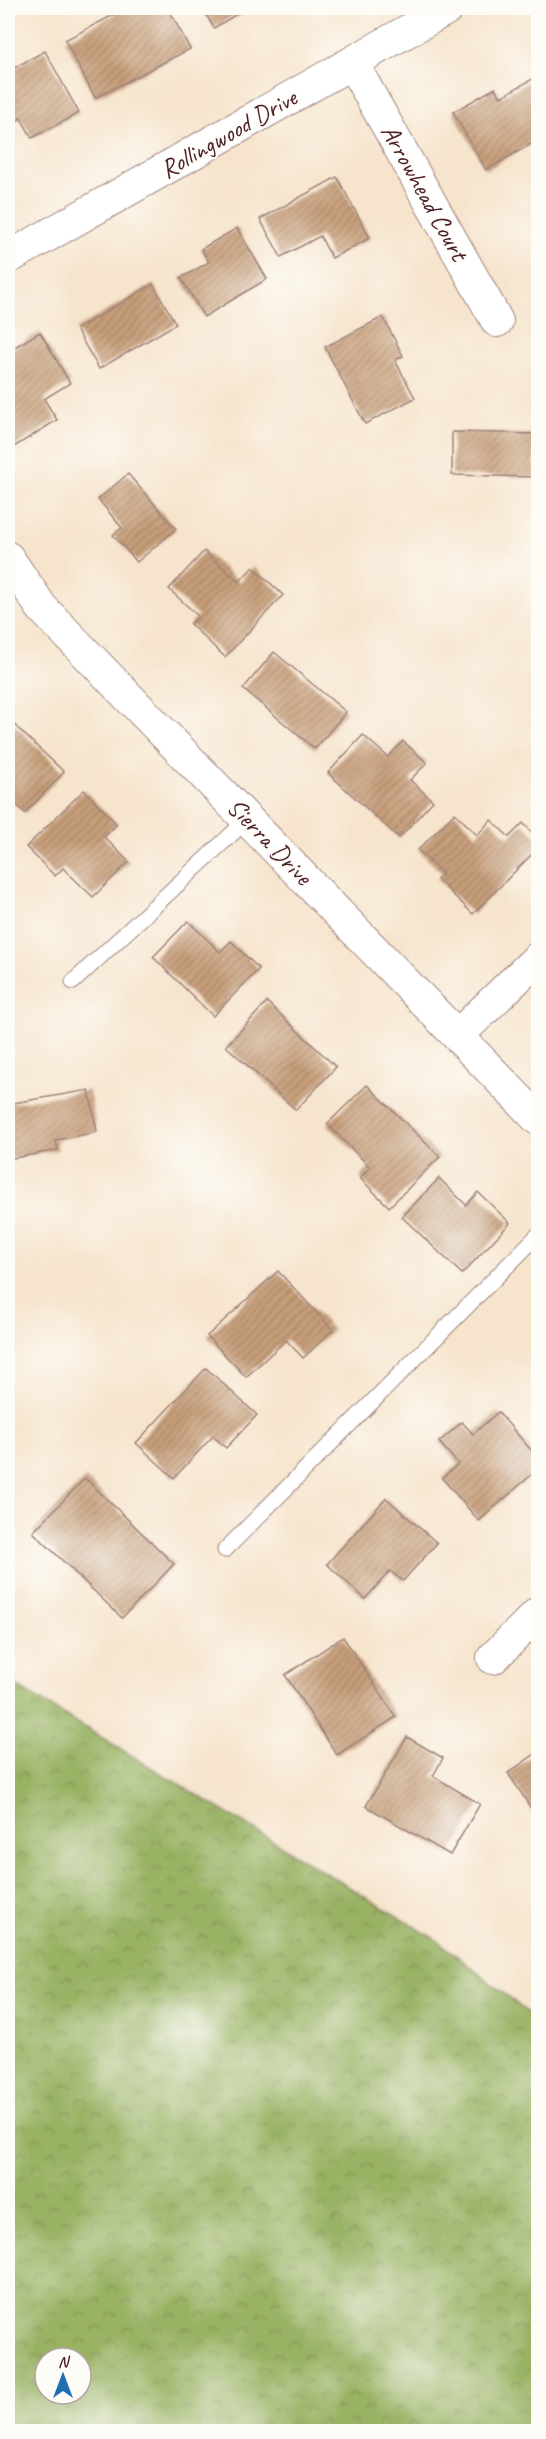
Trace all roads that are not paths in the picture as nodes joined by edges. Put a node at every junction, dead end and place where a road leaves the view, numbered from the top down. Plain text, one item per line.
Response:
1 (448, 8) edge
2 (352, 63) junction
3 (8, 258) edge
4 (497, 321) dead end
5 (8, 558) edge
6 (248, 819) junction
7 (538, 958) edge
8 (73, 982) dead end
9 (458, 1035) junction
10 (538, 1119) edge
11 (538, 1235) edge
12 (225, 1550) dead end
13 (538, 1613) edge
14 (493, 1658) dead end

1 - 2 street, Rollingwood Drive
2 - 3 street, Rollingwood Drive
2 - 4 street, Arrowhead Court
5 - 6 street, Sierra Drive
6 - 8 lane
6 - 9 street, Sierra Drive
7 - 9 street
9 - 10 street, Sierra Drive
11 - 12 lane
13 - 14 street

